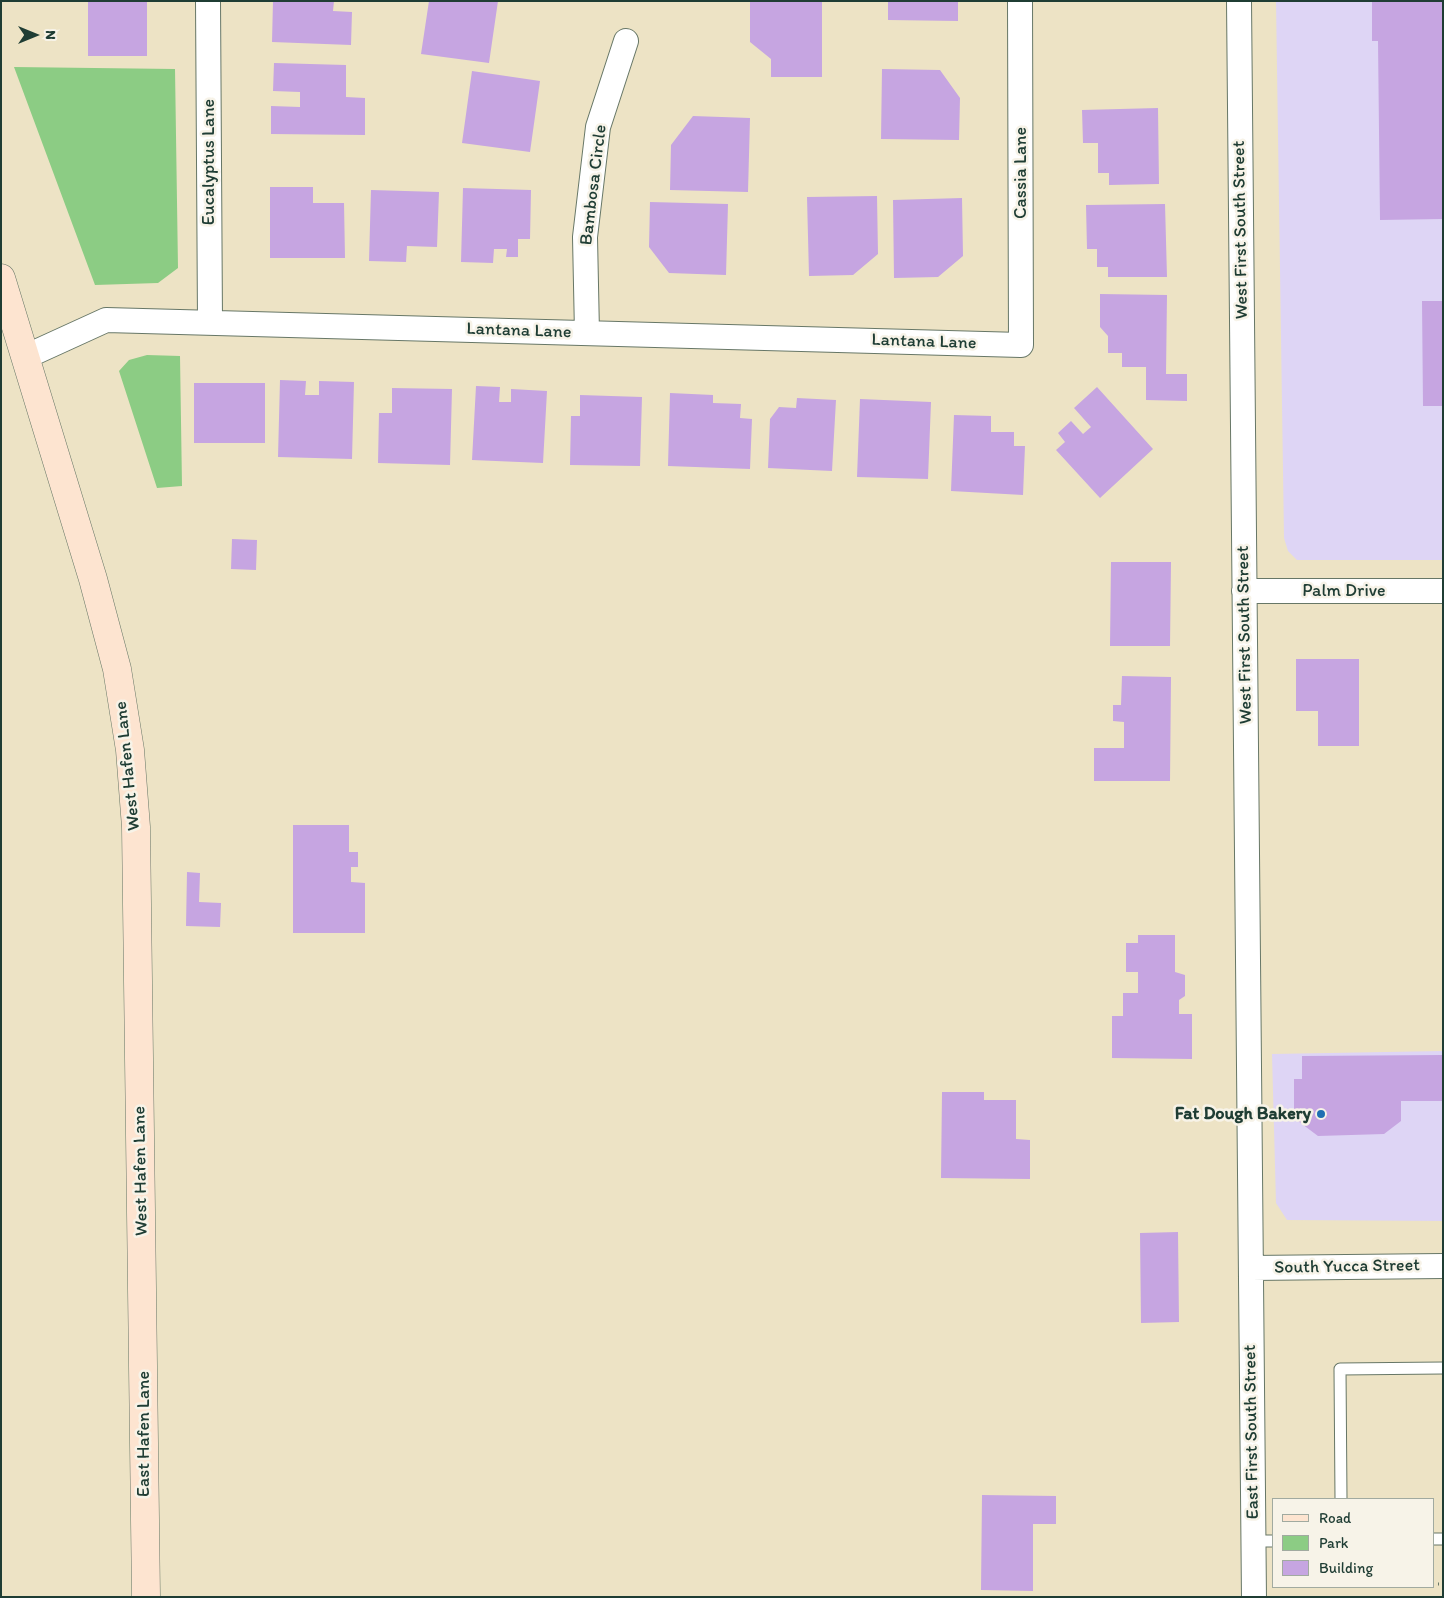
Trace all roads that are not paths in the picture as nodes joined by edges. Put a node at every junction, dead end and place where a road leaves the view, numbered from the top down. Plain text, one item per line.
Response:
1 (208, 1) edge
2 (1020, 1) edge
3 (1239, 1) edge
4 (626, 41) dead end
5 (1, 278) edge
6 (210, 322) junction
7 (587, 333) junction
8 (1021, 345) joint
9 (25, 356) junction
10 (1244, 591) junction
11 (1443, 591) edge
12 (1443, 1266) edge
13 (1251, 1268) junction
14 (142, 1272) joint
15 (1443, 1368) edge
16 (1341, 1498) edge
17 (1263, 1541) edge
18 (146, 1597) edge
19 (1254, 1597) edge

1 - 6 street, Eucalyptus Lane
2 - 8 street, Cassia Lane
3 - 10 street, West First South Street
4 - 7 street, Bambosa Circle
5 - 9 main road, West Hafen Lane
6 - 7 street, Lantana Lane
6 - 9 street, Lantana Lane
7 - 8 street, Lantana Lane
9 - 14 main road, West Hafen Lane
10 - 11 street, Palm Drive
10 - 13 street, West First South Street
12 - 13 street, South Yucca Street
13 - 17 street, East First South Street
14 - 18 main road, East Hafen Lane
15 - 16 lane
17 - 19 street, East First South Street

